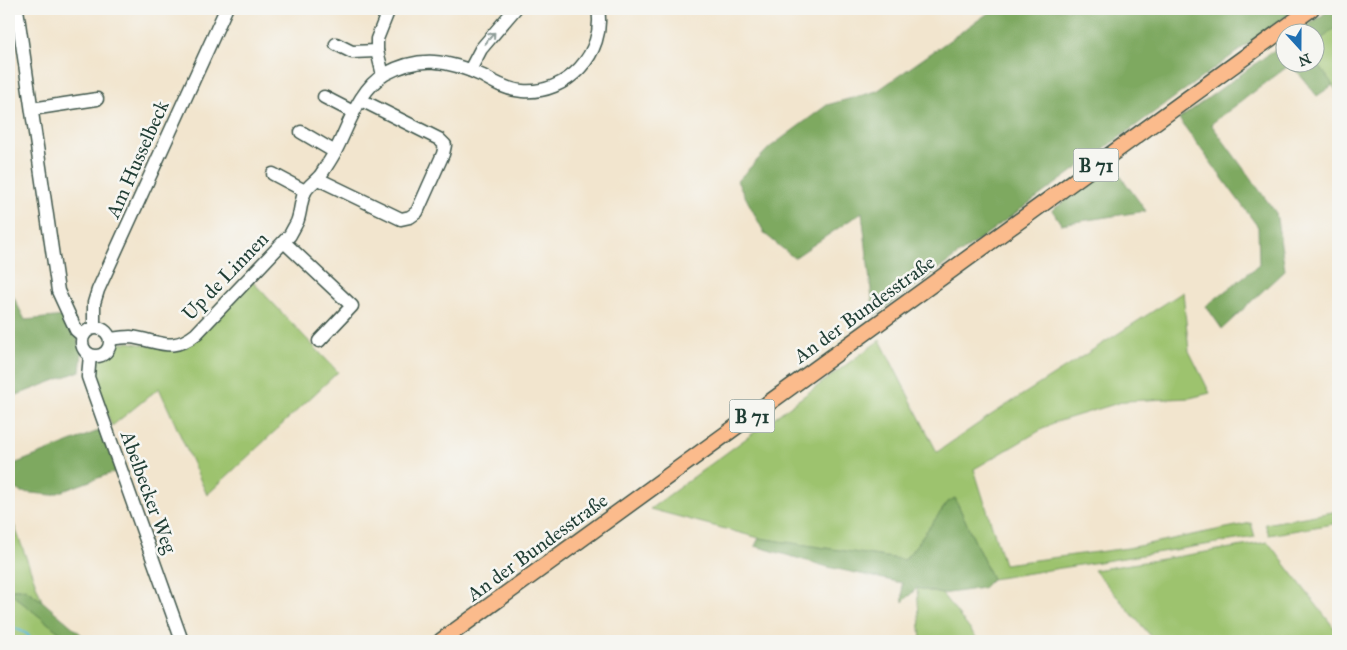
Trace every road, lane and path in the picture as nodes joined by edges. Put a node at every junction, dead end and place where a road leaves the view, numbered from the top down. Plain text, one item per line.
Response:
1 (17, 9) edge
2 (226, 9) edge
3 (389, 9) edge
4 (515, 9) edge
5 (598, 9) edge
6 (1311, 9) edge
7 (336, 44) dead end
8 (377, 52) junction
9 (470, 70) junction
10 (383, 76) junction
11 (324, 97) dead end
12 (97, 99) dead end
13 (361, 100) junction
14 (32, 109) junction
15 (353, 112) junction
16 (301, 132) dead end
17 (335, 152) junction
18 (272, 174) dead end
19 (318, 179) junction
20 (305, 191) junction
21 (284, 242) junction
22 (94, 328) junction
23 (83, 336) junction
24 (110, 339) junction
25 (319, 341) dead end
26 (90, 355) junction
27 (182, 641) edge
28 (441, 641) edge

1 - 14 street, Abelbecker Weg
2 - 22 street, Am Husselbeck
3 - 8 street
9 -> 4 street
5 - 9 street
6 - 28 main road, An der Bundesstraße / B 71
7 - 8 street
8 - 10 street
9 - 10 street
10 - 13 street
11 - 15 street
12 - 14 street
13 - 15 street
13 - 19 street
14 - 23 street, Abelbecker Weg
15 - 17 street
16 - 17 street
17 - 19 street
18 - 20 street
19 - 20 street
20 - 21 street, Up de Linnen
21 - 24 street, Up de Linnen
21 - 25 street
22 - 23 street
22 - 24 street
23 - 26 street, Abelbecker Weg
24 - 26 street
26 - 27 street, Abelbecker Weg

